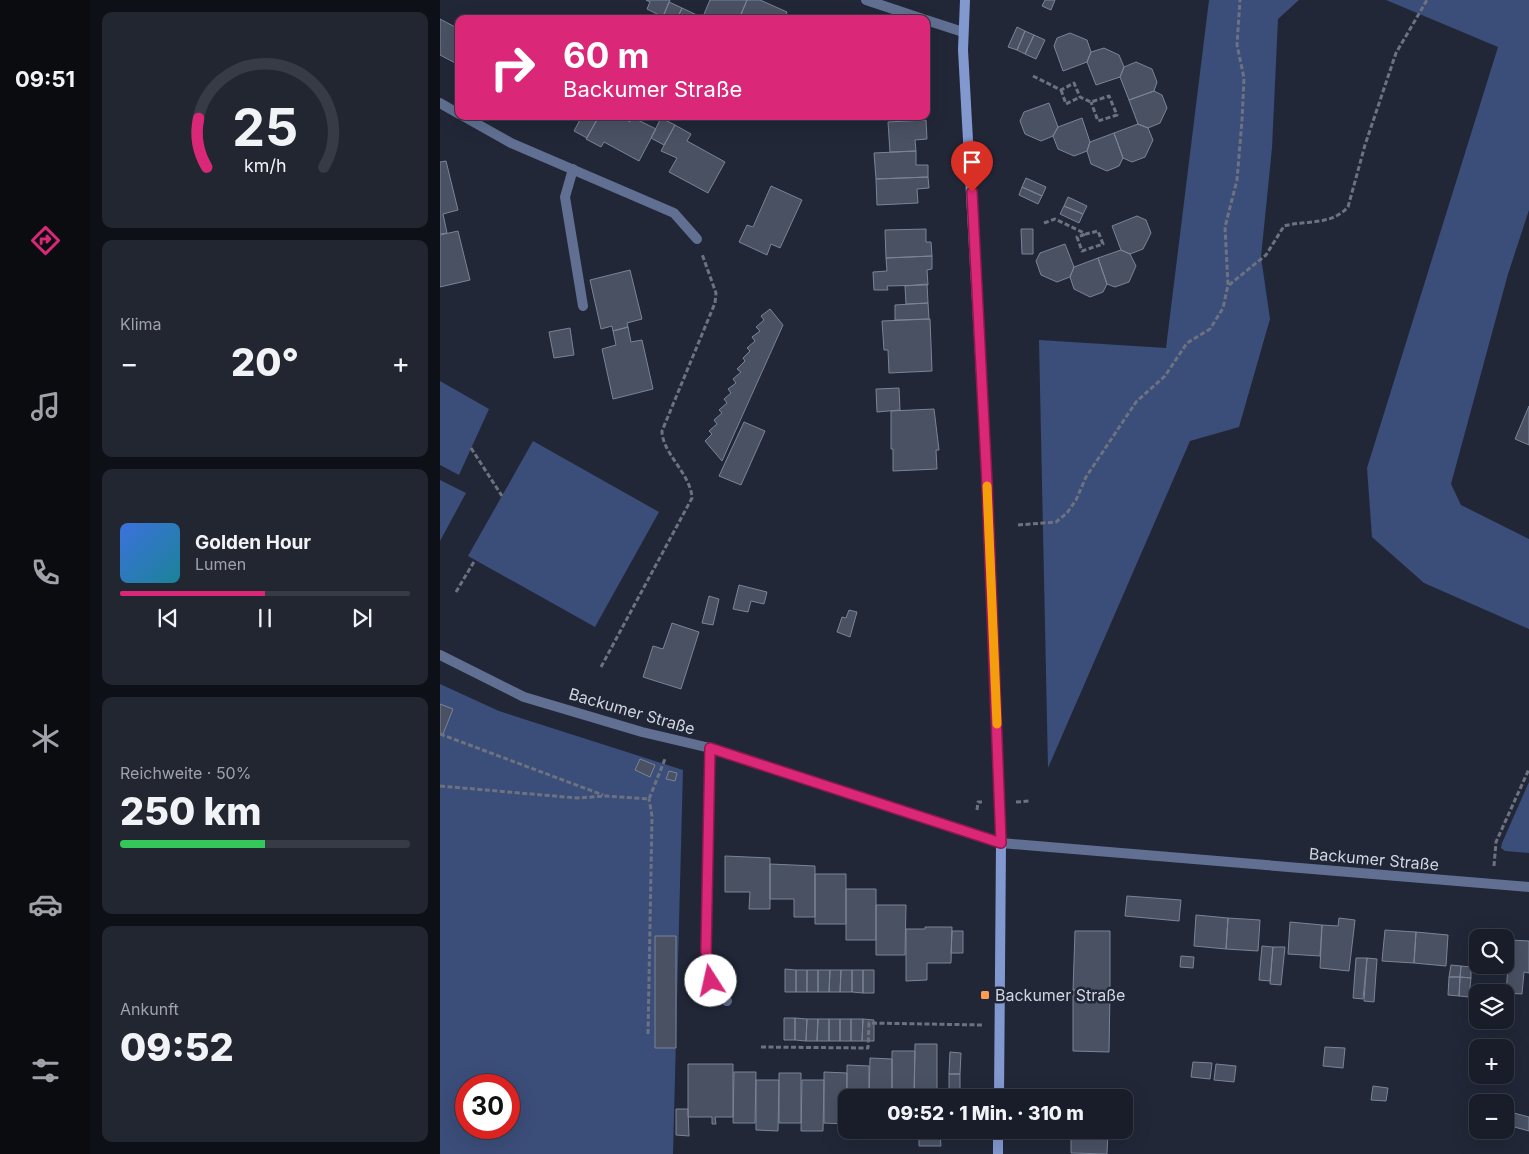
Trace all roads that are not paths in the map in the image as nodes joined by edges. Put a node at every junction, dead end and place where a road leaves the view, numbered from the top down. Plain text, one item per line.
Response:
1 (866, 0) edge
2 (965, 0) edge
3 (911, 15) edge
4 (930, 21) edge
5 (963, 32) junction
6 (440, 103) edge
7 (455, 112) edge
8 (470, 120) edge
9 (573, 170) junction
10 (697, 239) road end
11 (583, 306) dead end
12 (440, 655) edge
13 (710, 748) junction
14 (1001, 843) junction
15 (1529, 887) edge
16 (727, 1001) dead end
17 (999, 1089) edge
18 (998, 1139) edge
19 (998, 1154) edge

1 - 3 street
2 - 5 street
4 - 5 street
5 - 14 street
6 - 7 street
8 - 9 street
9 - 10 street
9 - 11 street
12 - 13 street, Backumer Straße
13 - 14 street, Backumer Straße
13 - 16 street
14 - 15 street, Backumer Straße
14 - 17 street
18 - 19 street

